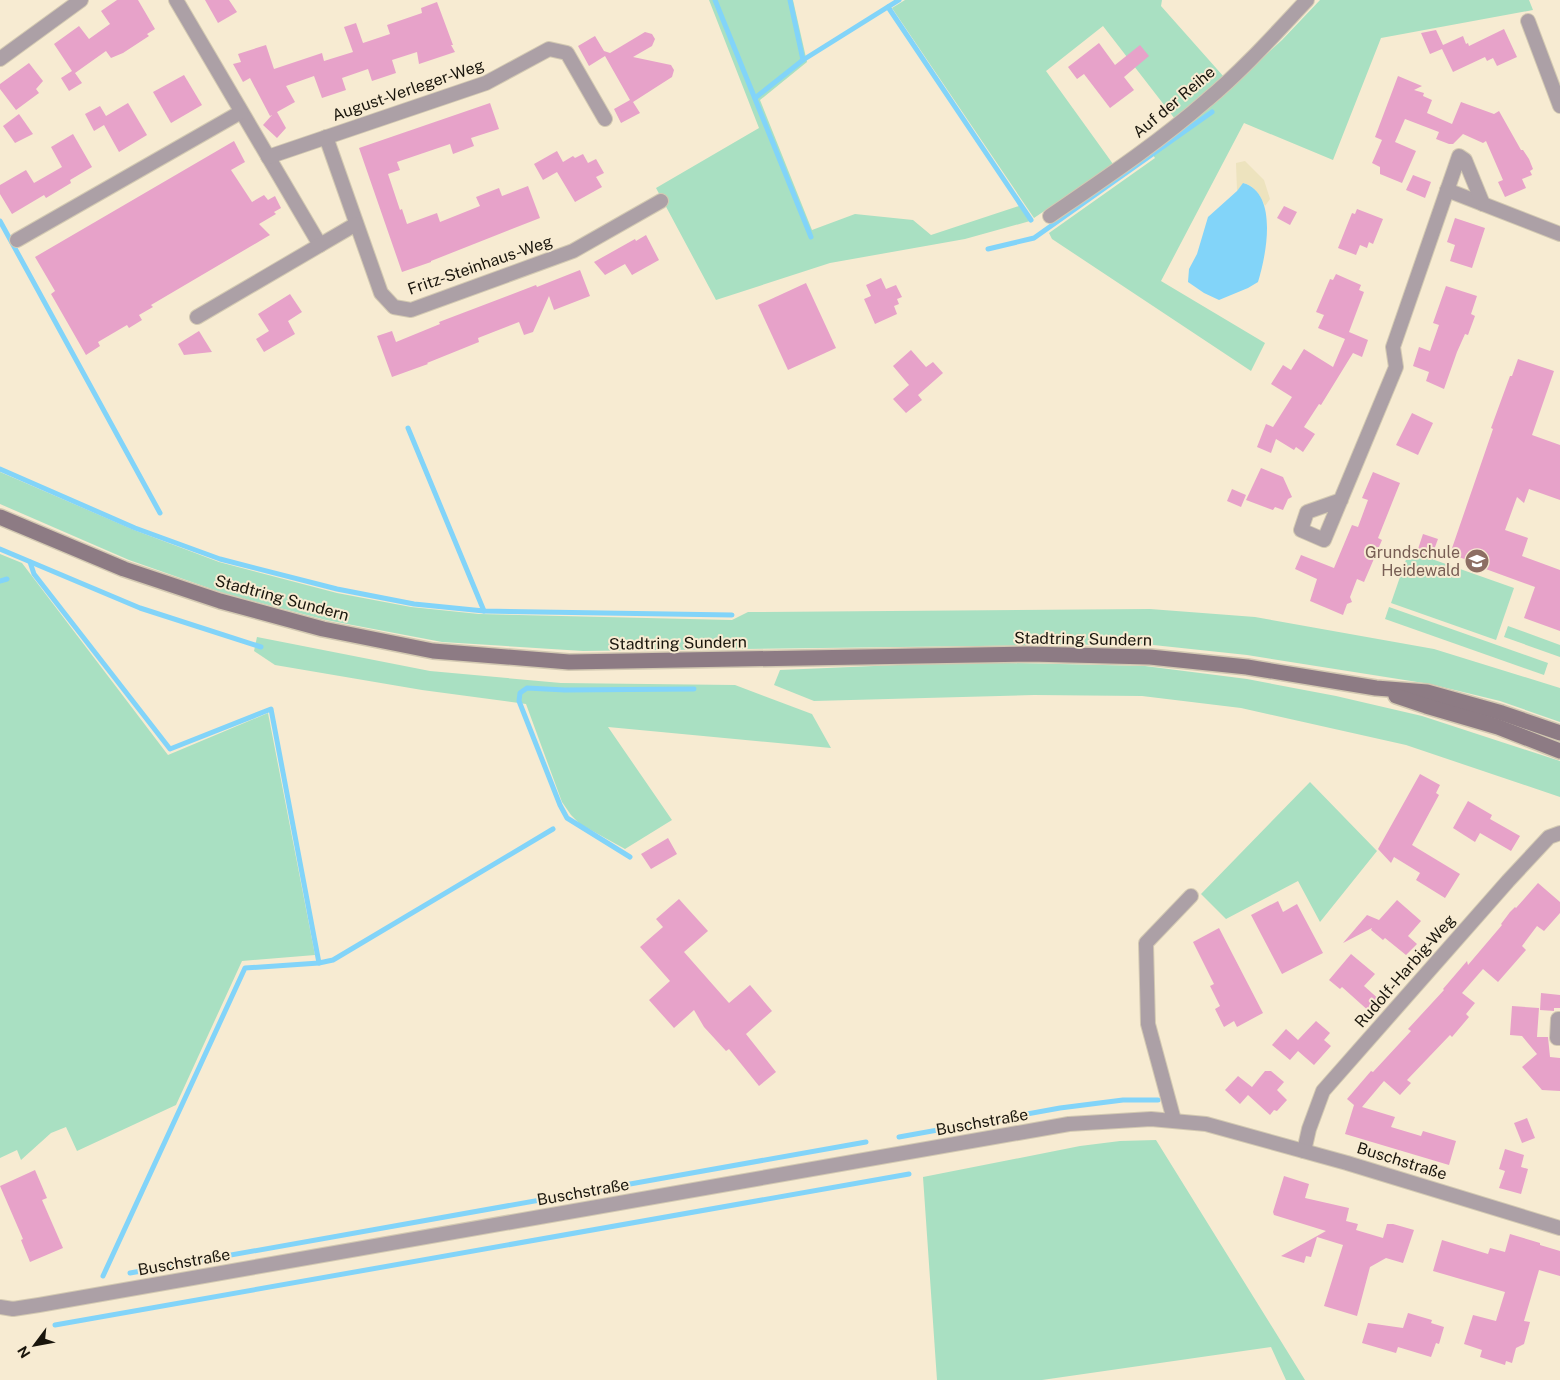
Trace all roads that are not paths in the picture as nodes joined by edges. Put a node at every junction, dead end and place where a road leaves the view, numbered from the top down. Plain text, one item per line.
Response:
1 (81, 0) edge
2 (176, 0) edge
3 (1307, 0) edge
4 (1528, 21) dead end
5 (0, 59) edge
6 (1560, 106) edge
7 (241, 112) junction
8 (605, 119) dead end
9 (326, 137) junction
10 (268, 157) junction
11 (1447, 190) junction
12 (661, 201) dead end
13 (1483, 204) junction
14 (1050, 216) dead end
15 (356, 224) junction
16 (1560, 234) edge
17 (17, 240) dead end
18 (320, 245) junction
19 (197, 318) dead end
20 (1341, 500) dead end
21 (0, 517) edge
22 (1376, 688) junction
23 (1560, 734) edge
24 (1560, 751) edge
25 (1560, 832) edge
26 (1191, 896) dead end
27 (1560, 1019) edge
28 (1560, 1038) edge
29 (1174, 1120) junction
30 (1304, 1151) junction
31 (1560, 1228) edge
32 (0, 1307) edge

1 - 5 street
2 - 7 street
3 - 14 street, Auf der Reihe
4 - 6 street
7 - 10 street
7 - 17 street
8 - 9 street, August-Verleger-Weg
9 - 10 street, August-Verleger-Weg
9 - 15 street, Fritz-Steinhaus-Weg
10 - 18 street
11 - 13 street
11 - 13 street
11 - 20 street
12 - 15 street, Fritz-Steinhaus-Weg
13 - 16 street
15 - 18 street
18 - 19 street
21 - 22 main road, Stadtring Sundern
22 - 23 main road, Stadtring Sundern
22 - 24 main road, Stadtring Sundern
25 - 30 street, Rudolf-Harbig-Weg
26 - 29 street
27 - 28 street
29 - 30 street, Buschstraße
29 - 32 street, Buschstraße
30 - 31 street, Buschstraße

